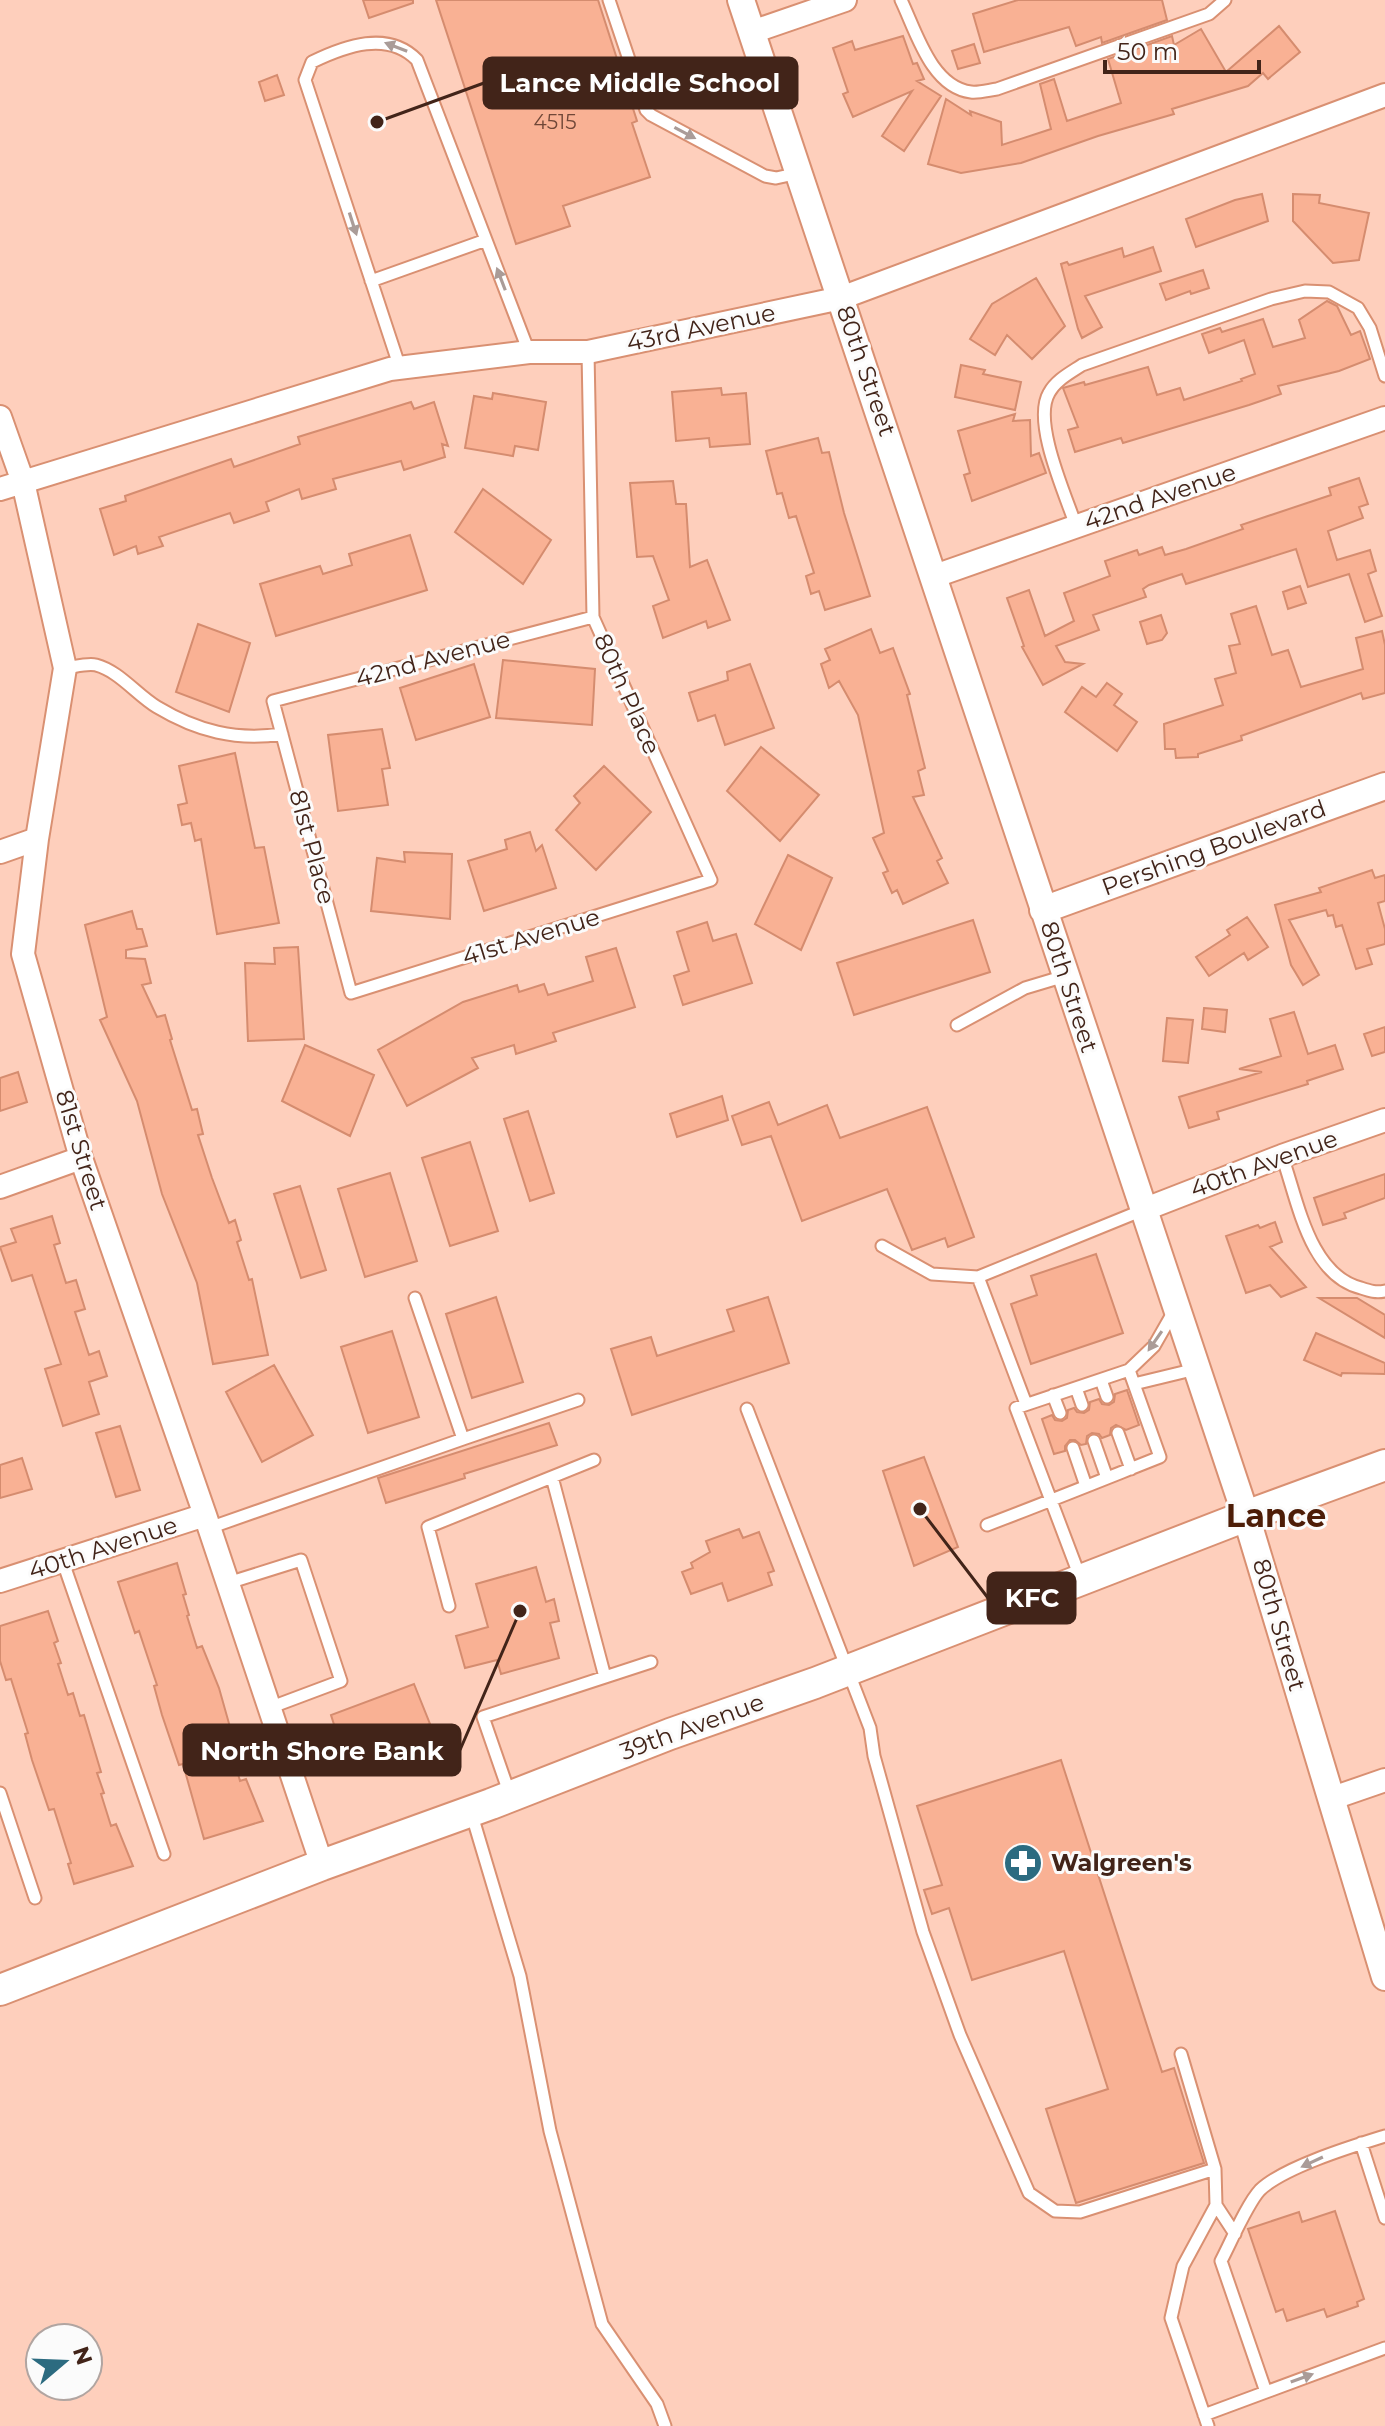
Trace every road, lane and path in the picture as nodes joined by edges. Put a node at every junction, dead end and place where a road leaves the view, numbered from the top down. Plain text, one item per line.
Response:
1 (609, 0) edge
2 (741, 0) edge
3 (845, 0) edge
4 (901, 0) edge
5 (1225, 0) edge
6 (752, 32) junction
7 (1385, 95) edge
8 (799, 173) junction
9 (486, 240) junction
10 (371, 281) junction
11 (841, 298) junction
12 (529, 352) junction
13 (588, 352) junction
14 (400, 368) junction
15 (1385, 376) edge
16 (0, 417) edge
17 (1385, 418) edge
18 (23, 482) junction
19 (0, 489) edge
20 (1076, 526) junction
21 (935, 576) junction
22 (593, 617) junction
23 (65, 668) junction
24 (273, 701) joint
25 (282, 734) junction
26 (1385, 786) edge
27 (37, 839) junction
28 (0, 852) edge
29 (711, 880) joint
30 (1043, 910) junction
31 (1065, 976) junction
32 (351, 993) joint
33 (957, 1025) dead end
34 (1385, 1120) edge
35 (1282, 1156) junction
36 (81, 1158) junction
37 (0, 1187) edge
38 (1143, 1210) junction
39 (882, 1246) dead end
40 (978, 1277) junction
41 (1385, 1291) edge
42 (415, 1298) dead end
43 (1176, 1307) junction
44 (1197, 1369) junction
45 (1129, 1370) junction
46 (1101, 1380) junction
47 (1134, 1384) junction
48 (1076, 1388) junction
49 (1053, 1395) junction
50 (1107, 1397) dead end
51 (578, 1400) dead end
52 (1026, 1404) junction
53 (1082, 1405) dead end
54 (747, 1409) dead end
55 (1060, 1413) dead end
56 (1118, 1433) dead end
57 (463, 1439) junction
58 (1094, 1441) dead end
59 (1073, 1448) dead end
60 (594, 1460) dead end
61 (1385, 1465) edge
62 (1131, 1469) junction
63 (552, 1477) junction
64 (1107, 1478) junction
65 (1086, 1486) junction
66 (1053, 1500) junction
67 (1246, 1516) junction
68 (207, 1522) junction
69 (987, 1525) dead end
70 (63, 1562) junction
71 (0, 1581) edge
72 (1081, 1581) junction
73 (228, 1583) junction
74 (449, 1606) dead end
75 (651, 1662) dead end
76 (847, 1671) junction
77 (605, 1677) junction
78 (269, 1708) junction
79 (1385, 1780) edge
80 (0, 1793) edge
81 (511, 1797) junction
82 (1330, 1799) junction
83 (471, 1811) junction
84 (164, 1854) dead end
85 (322, 1865) junction
86 (35, 1898) dead end
87 (1385, 1977) edge
88 (0, 1990) edge
89 (1181, 2054) dead end
90 (1385, 2136) edge
91 (1361, 2143) junction
92 (1215, 2169) junction
93 (1216, 2205) junction
94 (1385, 2218) edge
95 (1235, 2234) junction
96 (1385, 2348) edge
97 (1266, 2392) junction
98 (1206, 2421) edge
99 (665, 2426) edge

1 -> 8 lane
2 - 6 street, 80th Street
3 - 6 street
4 - 5 lane
6 - 8 street, 80th Street
7 - 11 street, 43rd Avenue
8 - 11 street, 80th Street
9 - 10 lane
9 -> 10 lane
12 -> 9 lane
10 - 14 lane
11 - 13 street, 43rd Avenue
11 - 21 street, 80th Street
12 - 13 street, 43rd Avenue
12 - 14 street, 43rd Avenue
13 - 22 lane, 80th Place
14 - 18 street, 43rd Avenue
15 - 20 lane
16 - 18 street, 81st Street
17 - 20 street, 42nd Avenue
18 - 19 street, 43rd Avenue
18 - 23 street, 81st Street
20 - 21 street, 42nd Avenue
21 - 30 street, 80th Street
22 - 24 lane, 42nd Avenue
22 - 29 lane, 80th Place
23 - 25 lane
23 - 27 street, 81st Street
24 - 25 lane, 81st Place
25 - 32 lane, 81st Place
26 - 30 street, Pershing Boulevard
27 - 28 street
27 - 36 street, 81st Street
29 - 32 lane, 41st Avenue
30 - 31 street, 80th Street
31 - 33 lane
31 - 38 street, 80th Street
34 - 35 street, 40th Avenue
35 - 38 street, 40th Avenue
35 - 41 lane
36 - 37 street
36 - 68 street, 81st Street
38 - 40 lane
38 - 43 street, 80th Street
39 - 40 lane
40 - 52 lane
42 - 57 lane
43 - 44 street, 80th Street
43 -> 45 lane
44 - 47 lane
44 - 67 street, 80th Street
45 - 46 lane
45 - 47 lane
46 - 48 lane
46 - 50 lane
47 - 62 lane
48 - 49 lane
48 - 53 lane
49 - 52 lane
49 - 55 lane
51 - 57 lane
52 - 66 lane
54 - 76 lane
56 - 62 lane
57 - 68 lane
58 - 64 lane
59 - 65 lane
60 - 63 lane
61 - 67 main road, 39th Avenue
62 - 64 lane
63 - 74 lane
63 - 77 lane
64 - 65 lane
65 - 66 lane
66 - 69 lane
66 - 72 lane
67 - 72 main road, 39th Avenue
67 - 82 street, 80th Street
68 - 70 street, 40th Avenue
68 - 73 street, 81st Street
70 - 71 street, 40th Avenue
70 - 84 lane
72 - 76 main road, 39th Avenue
73 - 78 street, 81st Street
73 - 78 lane
75 - 77 lane
76 - 81 main road, 39th Avenue
76 - 92 lane
77 - 81 lane
78 - 85 street, 81st Street
79 - 82 street
80 - 86 lane
81 - 83 main road, 39th Avenue
82 - 87 street, 80th Street
83 - 85 main road, 39th Avenue
83 - 99 lane
85 - 88 main road, 39th Avenue
89 - 92 lane
90 - 91 lane
91 - 94 lane
91 -> 95 lane
92 - 93 lane
93 - 95 lane
93 - 98 lane
95 - 97 lane
97 -> 96 lane
97 - 98 lane

